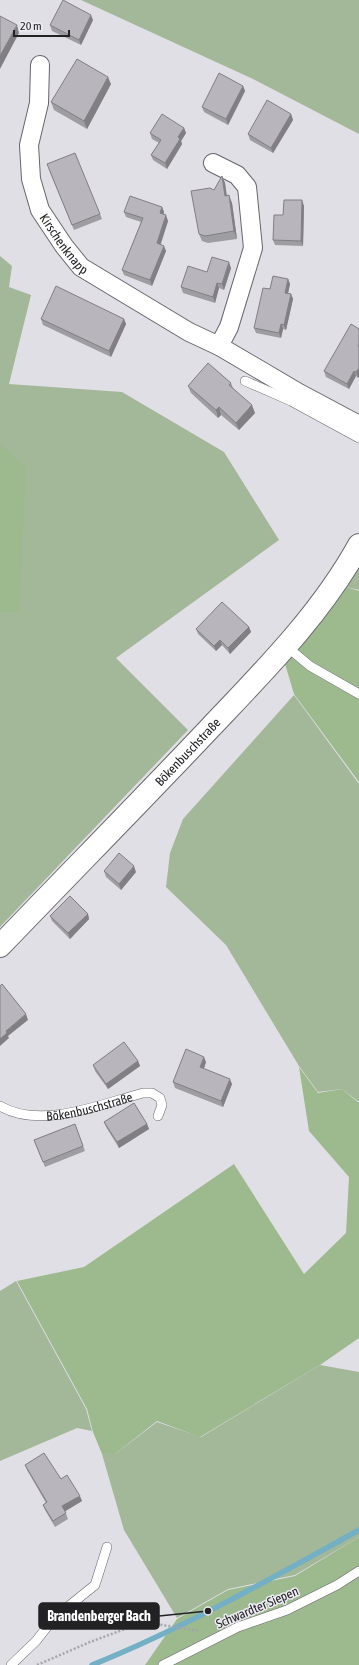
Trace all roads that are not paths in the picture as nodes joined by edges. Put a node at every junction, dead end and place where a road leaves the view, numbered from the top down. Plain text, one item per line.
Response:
1 (40, 65) dead end
2 (213, 163) dead end
3 (219, 346) junction
4 (245, 381) dead end
5 (359, 425) edge
6 (359, 438) edge
7 (359, 545) edge
8 (286, 646) junction
9 (359, 694) edge
10 (0, 946) edge
11 (0, 1106) edge
12 (158, 1116) dead end
13 (107, 1547) dead end
14 (359, 1571) edge
15 (11, 1665) edge
16 (163, 1665) edge

1 - 3 street, Kirschenknapp
2 - 3 street
3 - 5 street, Kirschenknapp
4 - 6 lane
7 - 8 main road, Bökenbuschstraße
8 - 9 lane
8 - 10 main road, Bökenbuschstraße
11 - 12 lane, Bökenbuschstraße
13 - 15 lane
14 - 16 lane, Schwardter Siepen

